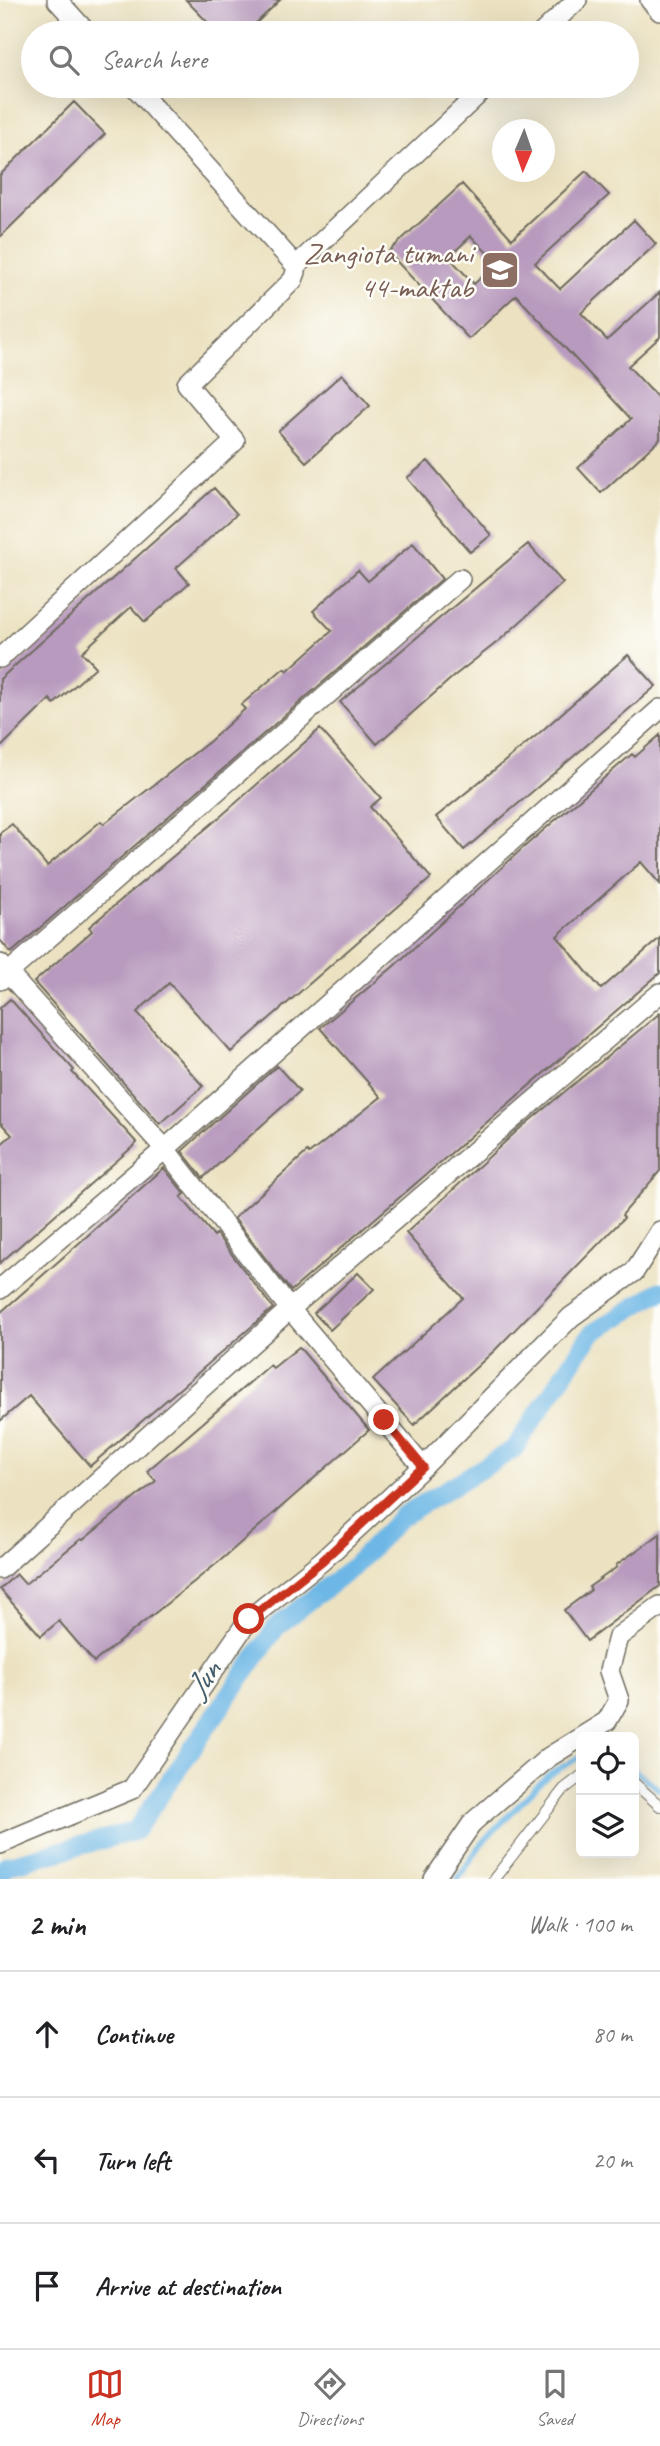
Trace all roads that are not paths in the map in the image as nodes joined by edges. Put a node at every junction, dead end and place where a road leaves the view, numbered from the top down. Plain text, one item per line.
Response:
1 (57, 0) edge
2 (577, 0) edge
3 (650, 0) edge
4 (660, 11) edge
5 (76, 21) edge
6 (555, 21) edge
7 (145, 98) edge
8 (473, 98) edge
9 (296, 266) junction
10 (460, 579) dead end
11 (0, 658) edge
12 (660, 709) edge
13 (3, 972) edge
14 (660, 993) edge
15 (165, 1149) junction
16 (660, 1231) edge
17 (0, 1289) edge
18 (290, 1309) junction
19 (423, 1467) junction
20 (0, 1569) edge
21 (660, 1606) edge
22 (576, 1780) edge
23 (639, 1787) edge
24 (660, 1806) edge
25 (0, 1844) edge
26 (434, 1879) edge
27 (494, 1879) edge

1 - 5 street
2 - 6 street
3 - 4 street
7 - 9 street
8 - 9 street
9 - 11 street
10 - 13 street
12 - 15 street
13 - 15 street
14 - 18 street
15 - 17 street
15 - 18 street
16 - 19 street
18 - 19 street
18 - 20 street
19 - 25 street
21 - 26 street
22 - 27 lane
23 - 24 lane

